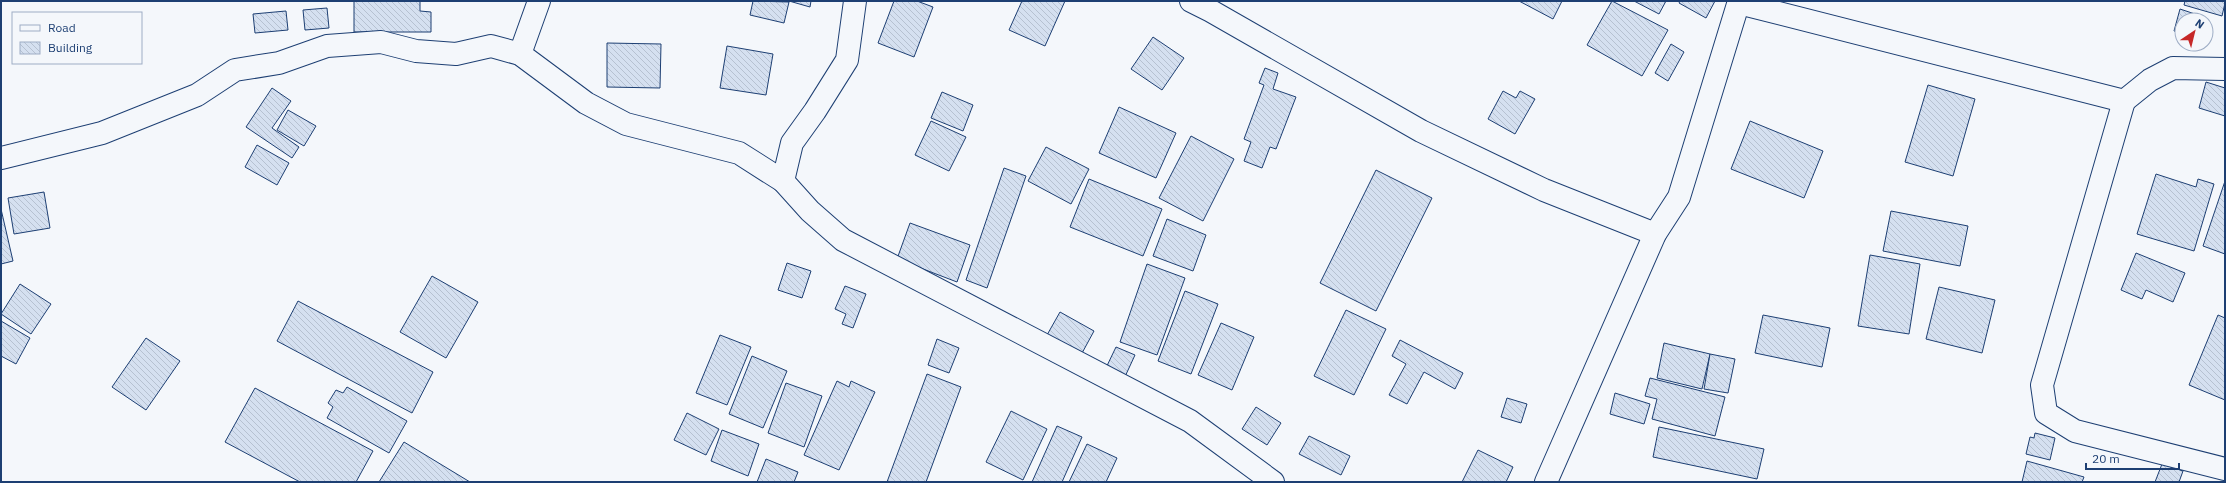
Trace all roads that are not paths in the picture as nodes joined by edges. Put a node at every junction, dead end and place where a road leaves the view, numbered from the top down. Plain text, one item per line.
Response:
1 (539, 1) edge
2 (855, 1) edge
3 (1191, 1) edge
4 (1739, 2) edge
5 (520, 54) junction
6 (2225, 69) edge
7 (2124, 101) junction
8 (1, 158) edge
9 (783, 181) junction
10 (1655, 234) junction
11 (2225, 469) edge
12 (1273, 482) edge
13 (1546, 482) edge

1 - 5 street
2 - 9 street
3 - 10 street
4 - 7 street
4 - 10 street
5 - 8 street
5 - 9 street
6 - 7 street
7 - 11 street
9 - 12 street
10 - 13 street

